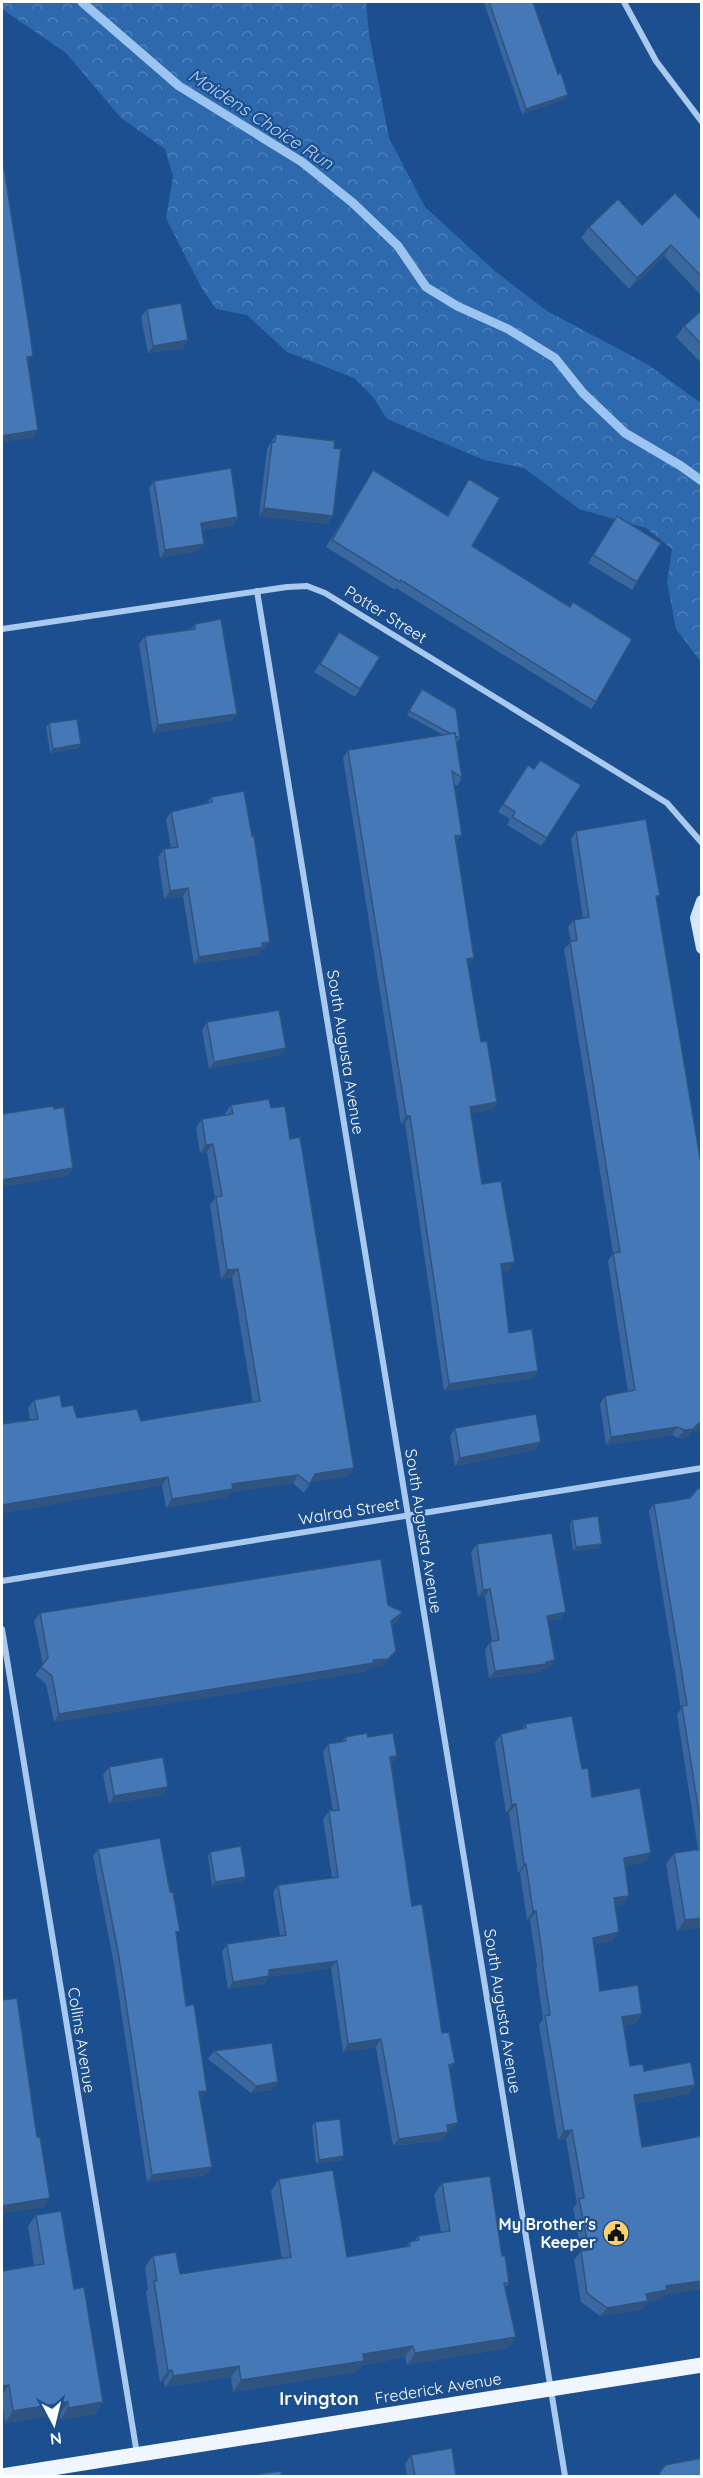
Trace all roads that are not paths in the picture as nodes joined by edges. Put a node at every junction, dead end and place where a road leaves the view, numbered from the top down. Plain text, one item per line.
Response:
1 (624, 2) edge
2 (702, 122) edge
3 (256, 591) junction
4 (2, 629) edge
5 (702, 843) edge
6 (702, 900) edge
7 (702, 948) edge
8 (702, 1468) edge
9 (408, 1515) junction
10 (2, 1581) edge
11 (2, 1629) edge
12 (702, 2365) edge
13 (551, 2390) junction
14 (137, 2454) junction
15 (26, 2474) edge
16 (2, 2476) edge
17 (566, 2476) edge

1 - 2 street
3 - 4 street, Potter Street
3 - 5 street, Potter Street
3 - 9 street, South Augusta Avenue
6 - 7 street
8 - 9 street, Walrad Street
9 - 10 street, Walrad Street
9 - 13 street, South Augusta Avenue
11 - 14 street, Collins Avenue
12 - 13 main road, Frederick Avenue
13 - 14 main road, Frederick Avenue
13 - 17 street, South Augusta Avenue
14 - 15 main road, Frederick Avenue
15 - 16 main road, Frederick Avenue

